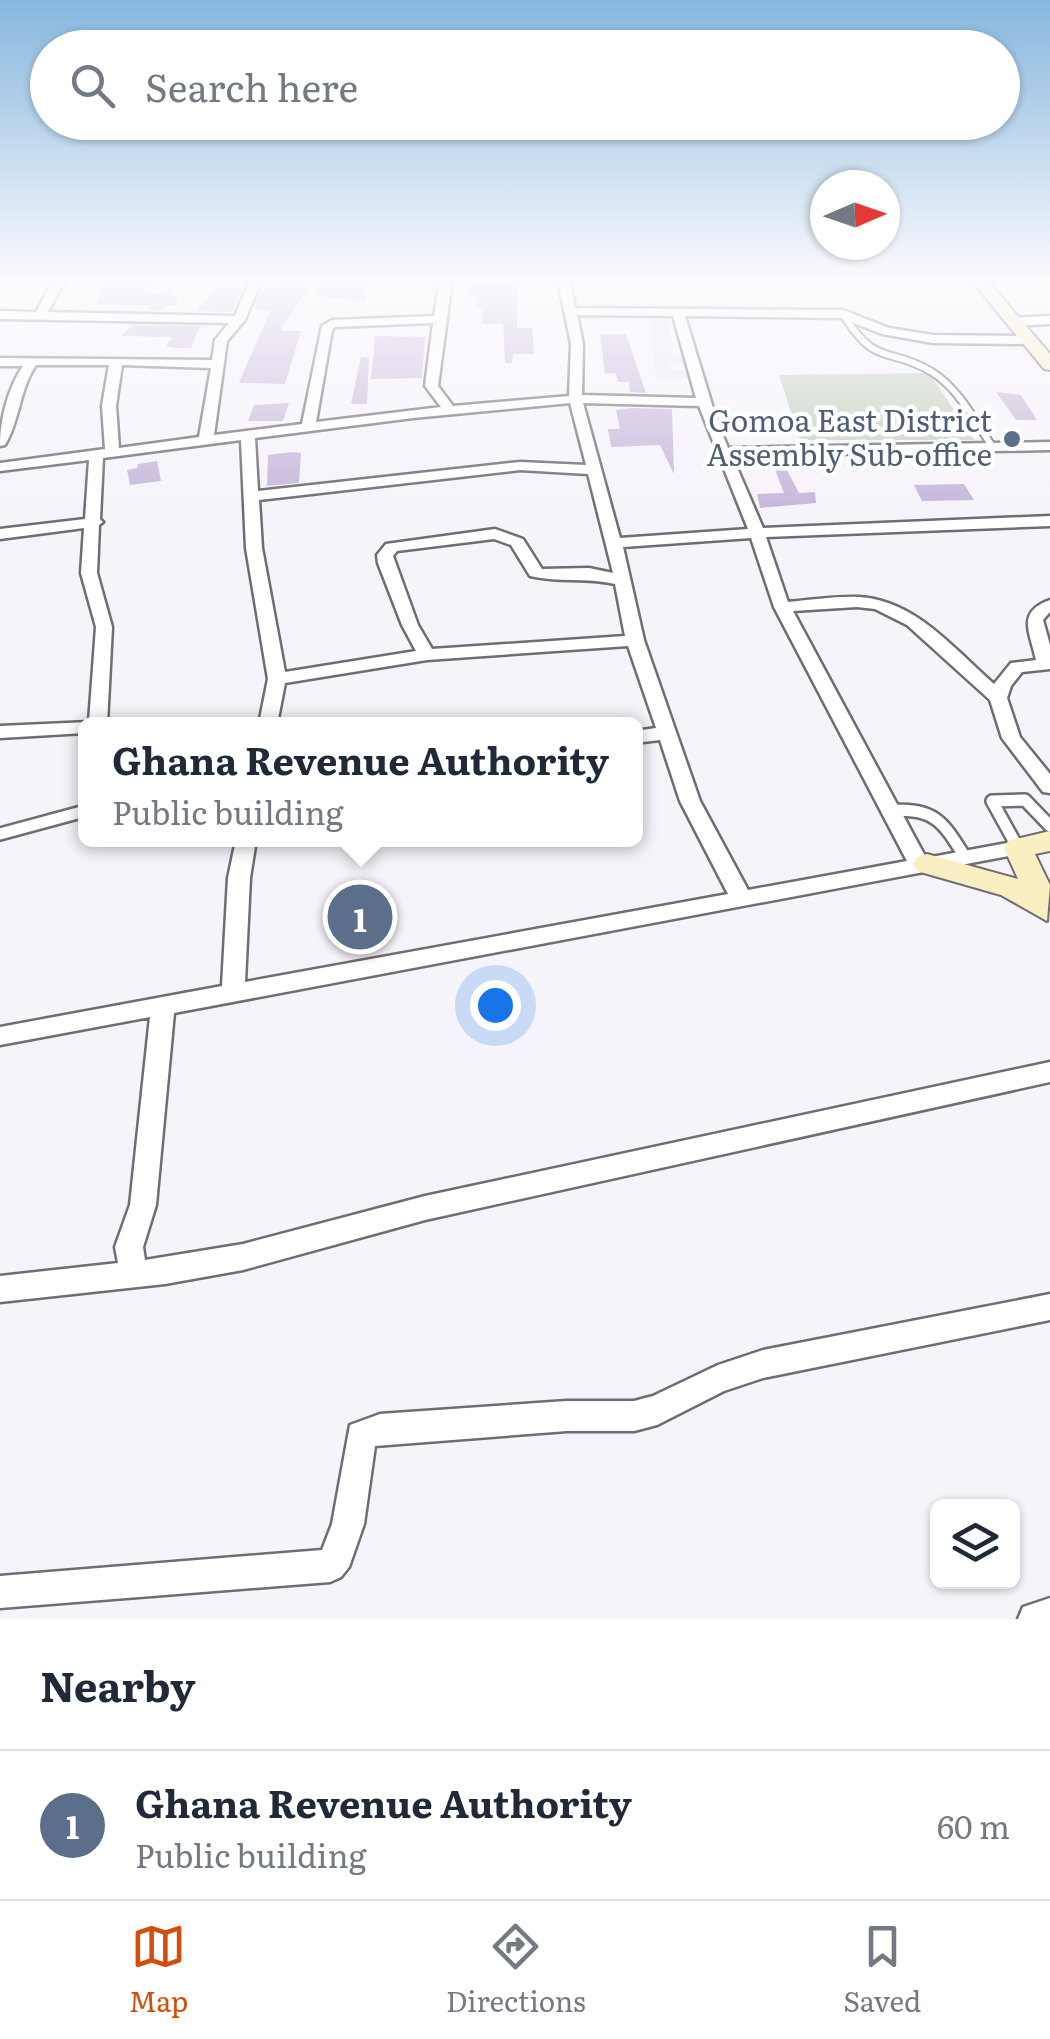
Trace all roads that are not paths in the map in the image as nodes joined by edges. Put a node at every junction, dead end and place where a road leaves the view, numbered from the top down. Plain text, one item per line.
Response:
1 (218, 356) edge
2 (321, 356) edge
3 (434, 356) edge
4 (577, 356) edge
5 (690, 356) edge
6 (884, 356) edge
7 (116, 361) junction
8 (0, 362) edge
9 (31, 363) junction
10 (216, 364) junction
11 (575, 400) junction
12 (704, 402) junction
13 (450, 410) junction
14 (308, 428) junction
15 (248, 437) junction
16 (206, 440) junction
17 (0, 442) edge
18 (992, 446) junction
19 (1050, 446) edge
20 (755, 451) junction
21 (104, 452) junction
22 (726, 452) junction
23 (3, 462) edge
24 (594, 470) junction
25 (732, 470) junction
26 (252, 496) junction
27 (1050, 521) edge
28 (95, 522) junction
29 (757, 532) junction
30 (0, 534) edge
31 (614, 543) junction
32 (620, 580) junction
33 (1050, 605) edge
34 (782, 608) junction
35 (635, 640) junction
36 (427, 655) junction
37 (1048, 664) edge
38 (277, 679) junction
39 (998, 698) junction
40 (98, 717) edge
41 (269, 717) edge
42 (78, 727) edge
43 (0, 732) edge
44 (665, 734) junction
45 (643, 735) edge
46 (1050, 786) edge
47 (888, 810) junction
48 (78, 814) edge
49 (1050, 826) edge
50 (0, 834) edge
51 (1050, 841) edge
52 (245, 847) edge
53 (1018, 848) junction
54 (965, 857) junction
55 (923, 864) junction
56 (742, 899) junction
57 (1047, 912) edge
58 (233, 992) junction
59 (162, 1006) junction
60 (0, 1036) edge
61 (1050, 1072) edge
62 (138, 1274) junction
63 (0, 1289) edge
64 (1050, 1307) edge
65 (0, 1592) edge
66 (1050, 1615) edge
67 (1034, 1619) edge

1 - 10 street
2 - 14 street
3 - 13 street
4 - 11 street
5 - 12 street
6 - 18 lane
7 - 9 street
7 - 10 street
7 - 21 street
8 - 9 street
9 - 17 street
10 - 16 street
11 - 12 street
11 - 13 street
11 - 24 street
12 - 22 street
13 - 14 street
14 - 15 street
15 - 16 street
15 - 26 street
16 - 21 street
18 - 19 street
18 - 20 street
20 - 22 street
20 - 25 street
21 - 23 street
21 - 28 street
22 - 25 street
24 - 26 street
24 - 31 street
25 - 29 street
26 - 38 street
27 - 29 street
28 - 30 street
28 - 40 street
29 - 31 street
29 - 34 street
31 - 32 street
32 - 35 street
32 - 36 street
33 - 37 street
34 - 39 street
34 - 47 street
35 - 36 street
35 - 44 street
36 - 38 street
37 - 39 street
38 - 41 street
39 - 46 street
42 - 43 street
44 - 45 street
44 - 56 street
47 - 54 lane
47 - 55 street
48 - 50 lane
49 - 53 lane
51 - 53 street
52 - 58 street
53 - 54 street
53 - 57 street
54 - 55 street
55 - 56 street
55 - 57 street
56 - 58 street
58 - 59 street
59 - 60 street
59 - 62 street
61 - 62 street
62 - 63 street
64 - 65 street
66 - 67 street

